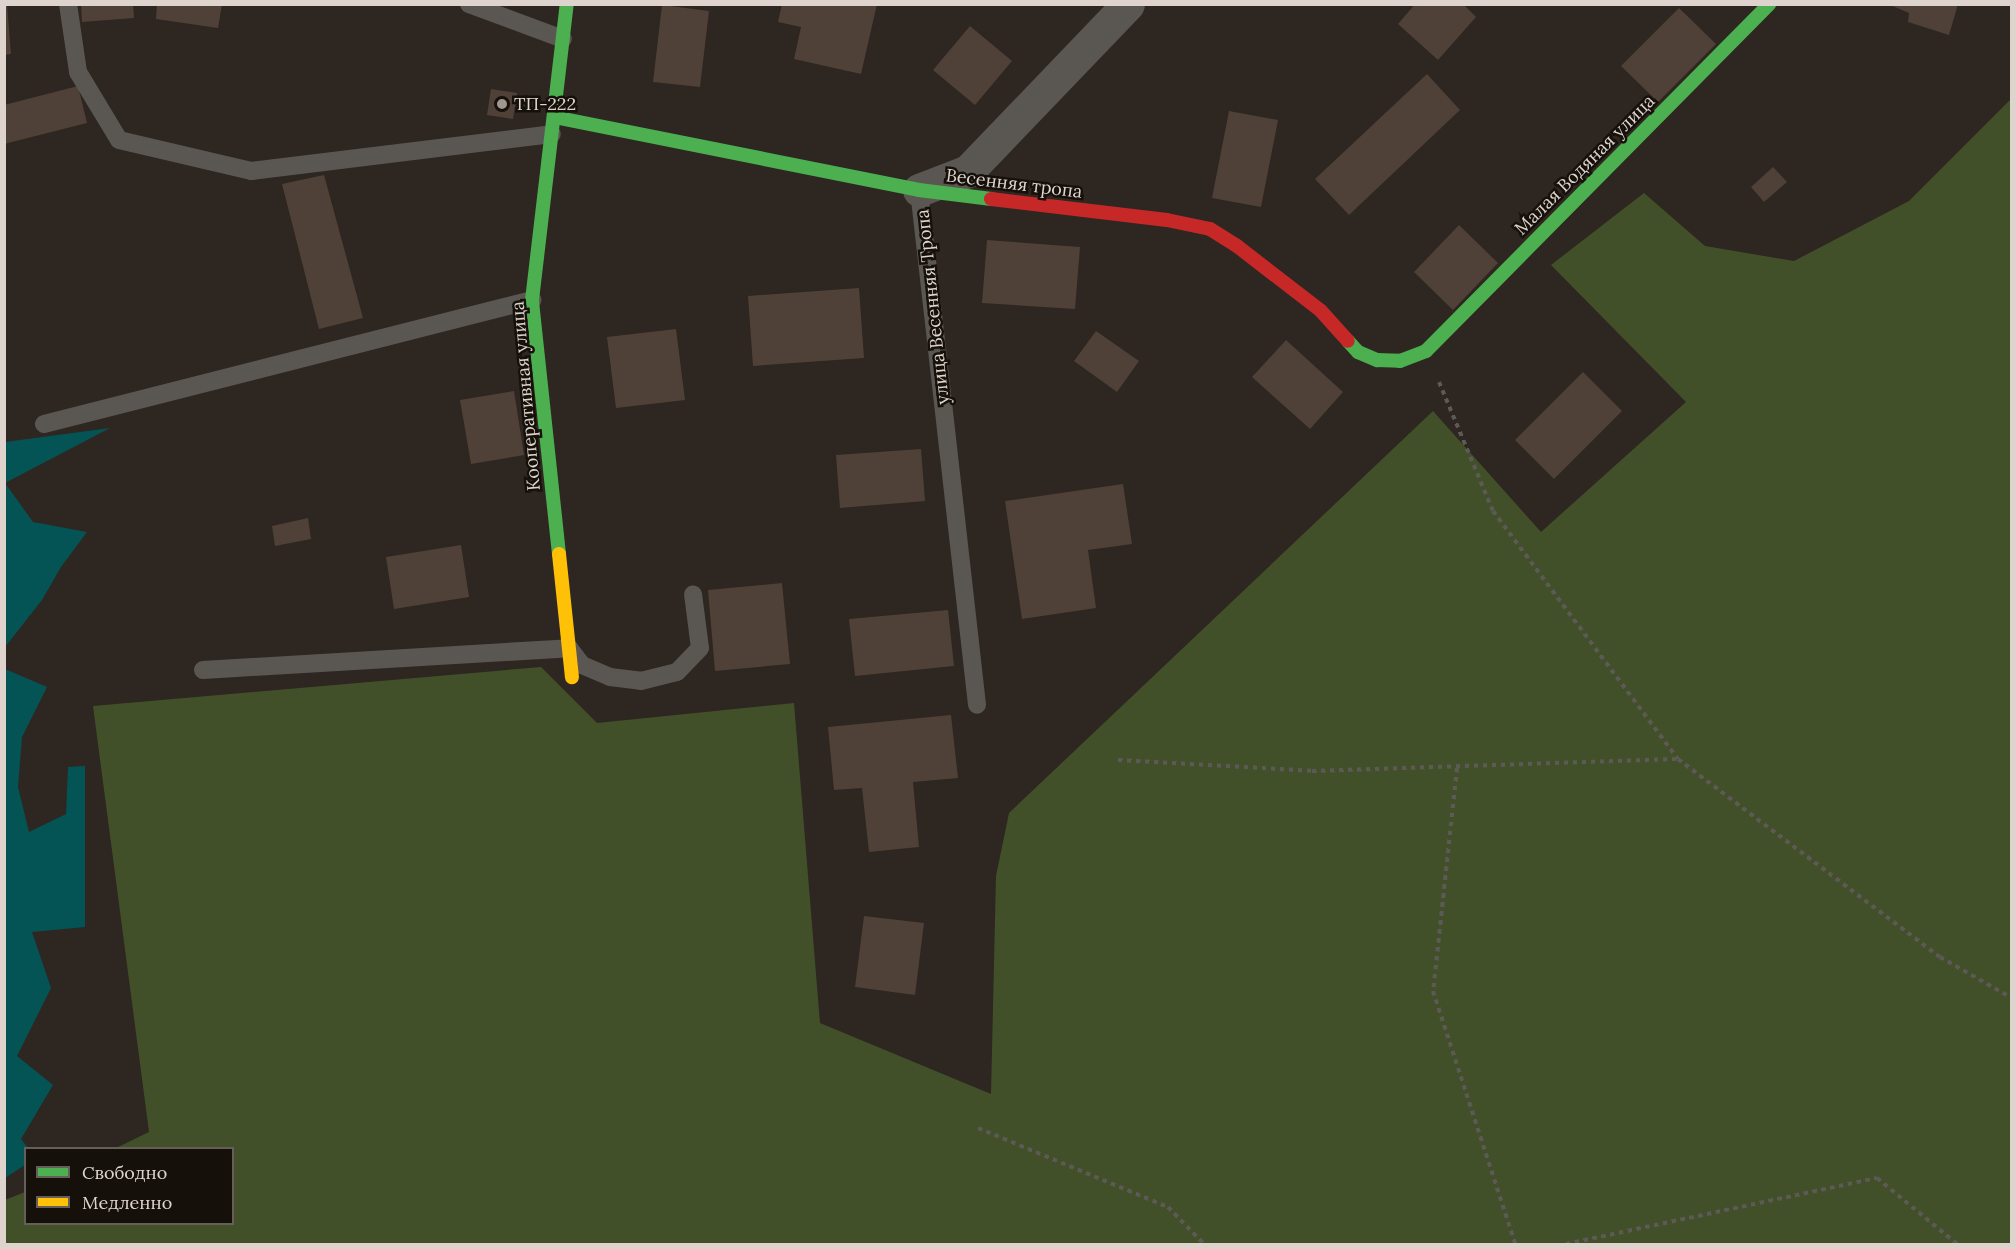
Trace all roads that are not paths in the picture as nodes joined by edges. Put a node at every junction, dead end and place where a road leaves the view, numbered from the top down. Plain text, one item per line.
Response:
1 (68, 4) edge
2 (469, 4) edge
3 (567, 4) edge
4 (1128, 4) edge
5 (1769, 4) edge
6 (563, 39) junction
7 (553, 126) junction
8 (920, 190) junction
9 (532, 300) junction
10 (1426, 351) joint
11 (44, 424) dead end
12 (693, 594) dead end
13 (569, 648) junction
14 (203, 670) dead end
15 (572, 677) dead end
16 (977, 705) dead end

1 - 7 lane
2 - 6 lane
3 - 6 street, Кооперативная улица
4 - 8 street, улица Весенняя Тропа
5 - 10 street, Малая Водяная улица
6 - 7 street, Кооперативная улица
7 - 8 street, Весенняя тропа
7 - 9 street, Кооперативная улица
8 - 10 street, Весенняя тропа
8 - 16 lane, улица Весенняя Тропа
9 - 11 lane
9 - 13 street, Кооперативная улица
12 - 13 lane
13 - 14 lane
13 - 15 street, Кооперативная улица

